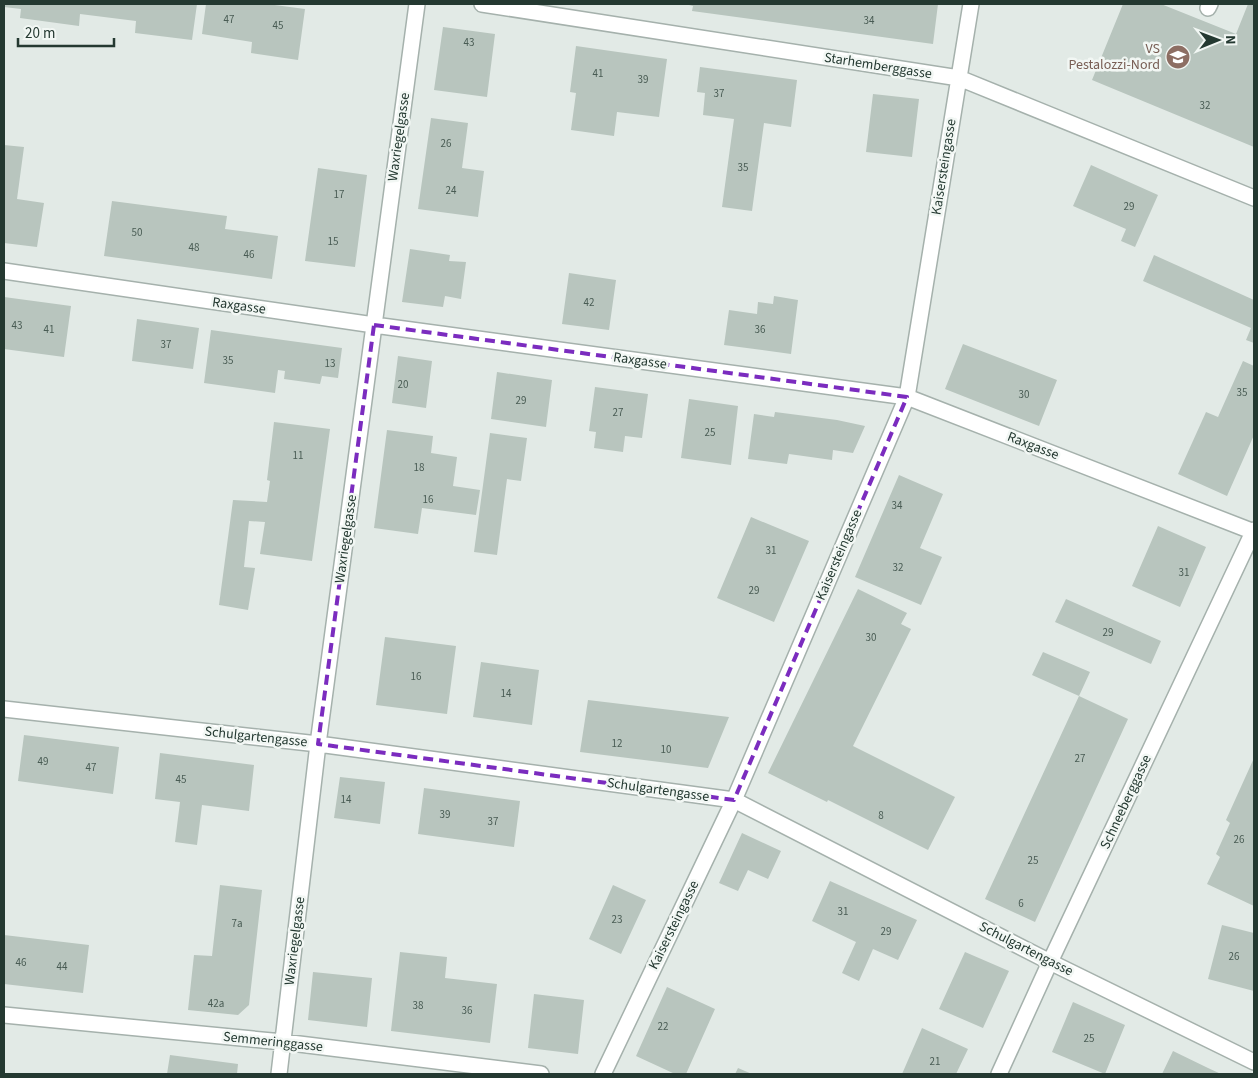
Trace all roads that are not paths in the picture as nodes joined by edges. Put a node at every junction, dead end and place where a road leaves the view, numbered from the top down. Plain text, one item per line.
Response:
1 (417, 4) edge
2 (482, 4) edge
3 (971, 4) edge
4 (959, 78) junction
5 (1254, 198) edge
6 (4, 271) edge
7 (374, 325) junction
8 (907, 397) junction
9 (1254, 531) edge
10 (4, 709) edge
11 (318, 744) junction
12 (734, 800) junction
13 (1050, 962) junction
14 (4, 1015) edge
15 (284, 1042) junction
16 (1254, 1062) edge
17 (279, 1074) edge
18 (541, 1074) edge
19 (603, 1074) edge
20 (999, 1074) edge

1 - 7 street, Waxriegelgasse
2 - 4 street, Starhemberggasse
3 - 4 street, Kaisersteingasse
4 - 5 street, Starhemberggasse
4 - 8 street, Kaisersteingasse
6 - 7 street, Raxgasse
7 - 8 street, Raxgasse
7 - 11 street, Waxriegelgasse
8 - 9 street, Raxgasse
8 - 12 street, Kaisersteingasse
9 - 13 street, Schneeberggasse
10 - 11 street, Schulgartengasse
11 - 12 street, Schulgartengasse
11 - 15 street, Waxriegelgasse
12 - 13 street, Schulgartengasse
12 - 19 street, Kaisersteingasse
13 - 16 street, Schulgartengasse
13 - 20 street, Schneeberggasse
14 - 15 street, Semmeringgasse
15 - 17 street, Waxriegelgasse
15 - 18 street, Semmeringgasse

